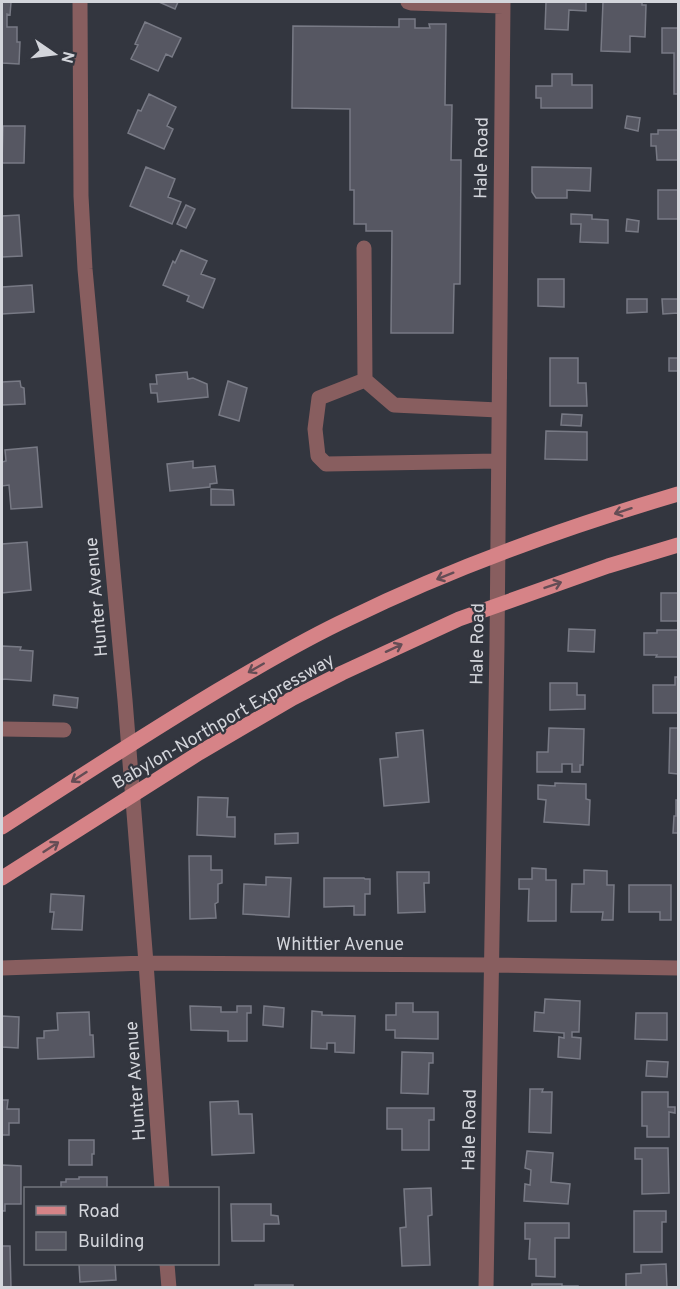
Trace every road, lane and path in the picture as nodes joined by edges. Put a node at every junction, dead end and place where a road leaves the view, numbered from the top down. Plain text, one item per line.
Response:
1 (80, 2) edge
2 (408, 2) edge
3 (502, 4) edge
4 (364, 248) dead end
5 (365, 380) junction
6 (498, 410) junction
7 (498, 461) junction
8 (678, 494) edge
9 (678, 545) edge
10 (497, 554) junction
11 (497, 604) junction
12 (2, 729) edge
13 (64, 730) dead end
14 (129, 746) junction
15 (132, 795) junction
16 (2, 827) edge
17 (2, 878) edge
18 (146, 963) junction
19 (491, 965) junction
20 (2, 968) edge
21 (678, 968) edge
22 (162, 1187) edge
23 (167, 1265) edge
24 (169, 1287) edge
25 (486, 1287) edge

1 - 14 street, Hunter Avenue
2 - 3 street
3 - 6 street, Hale Road
4 - 5 street
5 - 6 street
5 - 7 street
6 - 7 street, Hale Road
7 - 10 street, Hale Road
8 -> 10 main road, Babylon-Northport Expressway
11 -> 9 main road, Babylon-Northport Expressway
10 - 11 street, Hale Road
10 -> 14 main road, Babylon-Northport Expressway
15 -> 11 main road, Babylon-Northport Expressway
11 - 19 street, Hale Road
12 - 13 street
14 - 15 street, Hunter Avenue
14 -> 16 main road, Babylon-Northport Expressway
17 -> 15 main road, Babylon-Northport Expressway
15 - 18 street, Hunter Avenue
18 - 19 street, Whittier Avenue
18 - 20 street, Whittier Avenue
18 - 22 street, Hunter Avenue
19 - 21 street, Whittier Avenue
19 - 25 street, Hale Road
23 - 24 street

